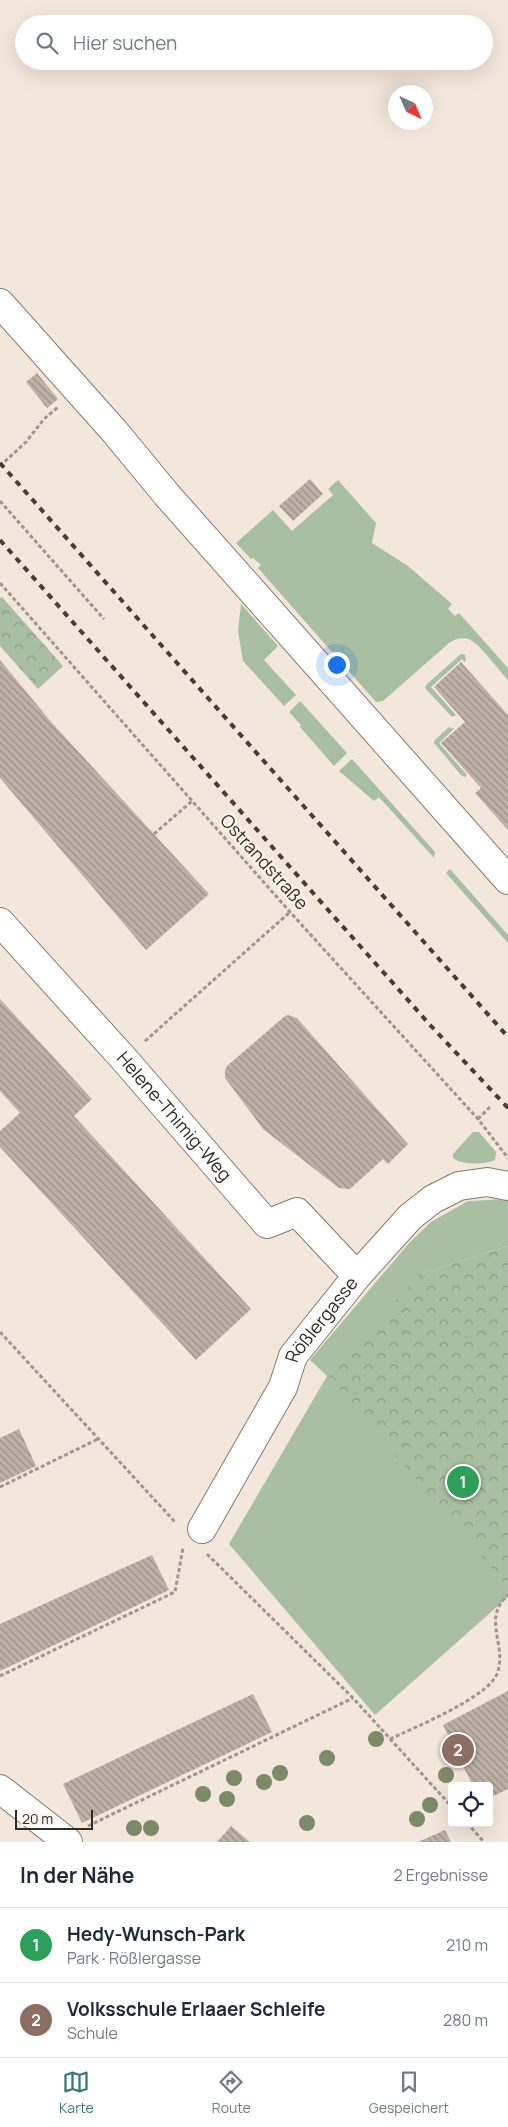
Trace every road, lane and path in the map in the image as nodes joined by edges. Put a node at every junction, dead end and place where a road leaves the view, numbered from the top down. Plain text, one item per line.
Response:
1 (0, 302) edge
2 (78, 390) junction
3 (0, 466) edge
4 (0, 501) edge
5 (0, 583) edge
6 (104, 619) dead end
7 (192, 801) junction
8 (154, 834) dead end
9 (508, 880) edge
10 (290, 912) junction
11 (0, 922) edge
12 (124, 1060) junction
13 (490, 1107) dead end
14 (478, 1119) junction
15 (508, 1158) edge
16 (508, 1186) edge
17 (357, 1276) junction
18 (0, 1332) edge
19 (98, 1439) junction
20 (0, 1487) edge
21 (191, 1536) junction
22 (508, 1595) edge
23 (0, 1676) edge
24 (353, 1698) junction
25 (390, 1739) junction
26 (0, 1789) edge
27 (448, 1803) edge
28 (471, 1827) edge
29 (65, 1840) edge
30 (484, 1842) edge

1 - 2 street
2 - 3 path
2 - 9 street
4 - 6 path
5 - 7 path, Ostrandstraße
7 - 8 path
7 - 10 path, Ostrandstraße
10 - 12 path
10 - 14 path, Ostrandstraße
11 - 12 street, Helene-Thimig-Weg
12 - 17 street, Helene-Thimig-Weg
13 - 14 path
14 - 15 path, Ostrandstraße
16 - 17 street, Rößlergasse
17 - 21 street, Rößlergasse
18 - 19 path
19 - 20 path
19 - 21 path
21 - 23 path
21 - 24 path
22 - 25 path
24 - 25 path
24 - 29 path
25 - 27 path
26 - 29 street
28 - 30 path

